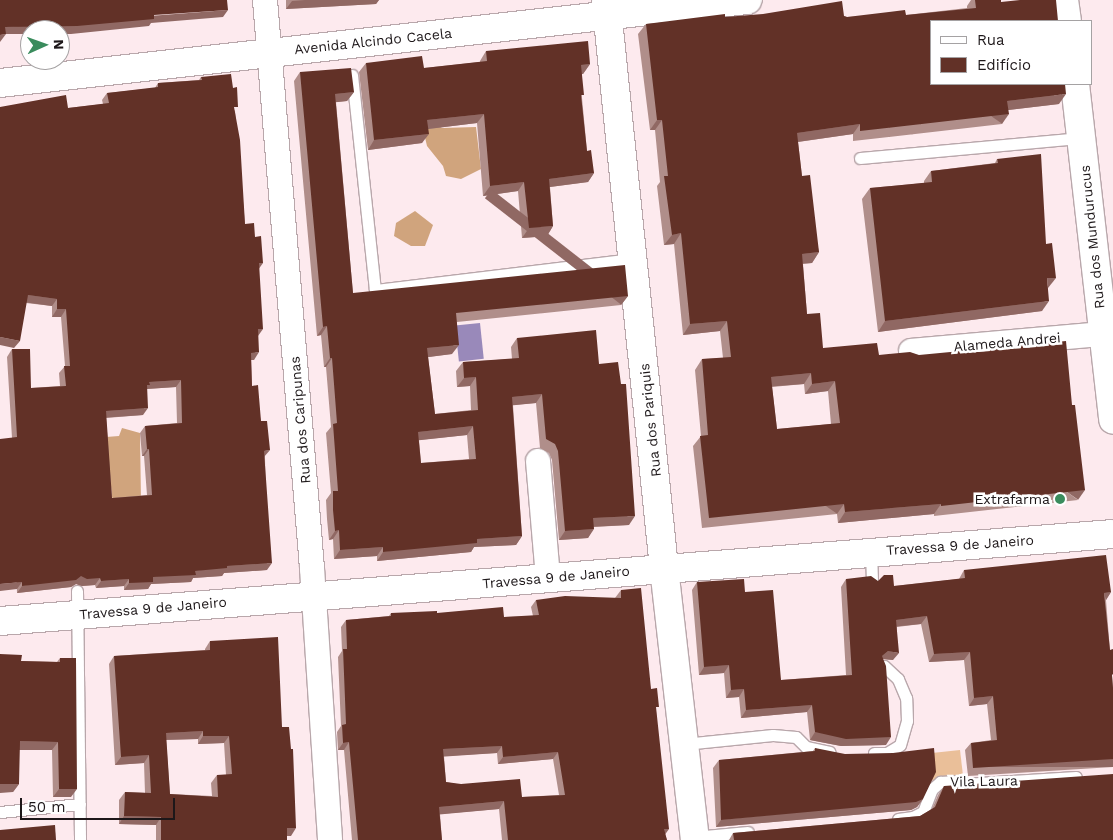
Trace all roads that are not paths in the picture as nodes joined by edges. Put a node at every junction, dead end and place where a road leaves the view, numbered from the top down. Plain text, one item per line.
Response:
1 (265, 0) edge
2 (747, 0) edge
3 (1064, 0) edge
4 (607, 8) edge
5 (1067, 20) edge
6 (269, 52) junction
7 (352, 74) edge
8 (0, 83) edge
9 (1074, 85) edge
10 (1081, 138) junction
11 (860, 158) dead end
12 (633, 259) junction
13 (1102, 334) junction
14 (911, 351) edge
15 (1113, 420) edge
16 (538, 461) dead end
17 (1113, 534) edge
18 (871, 552) junction
19 (664, 568) junction
20 (548, 578) junction
21 (872, 581) edge
22 (313, 595) junction
23 (78, 603) junction
24 (0, 621) edge
25 (884, 666) edge
26 (684, 744) junction
27 (840, 754) edge
28 (858, 754) edge
29 (1083, 776) edge
30 (80, 804) junction
31 (0, 812) edge
32 (888, 820) edge
33 (760, 831) edge
34 (695, 838) edge
35 (80, 840) edge
36 (330, 840) edge

1 - 6 street, Rua dos Caripunas
2 - 4 main road, Avenida Alcindo Cacela
3 - 5 main road
4 - 6 main road, Avenida Alcindo Cacela
4 - 12 main road, Rua dos Pariquis
6 - 8 main road, Avenida Alcindo Cacela
6 - 22 street, Rua dos Caripunas
7 - 12 lane
9 - 10 main road, Rua dos Mundurucus
10 - 11 lane
10 - 13 main road, Rua dos Mundurucus
12 - 19 main road, Rua dos Pariquis
13 - 14 street, Alameda Andrei
13 - 15 main road, Rua dos Mundurucus
16 - 20 street
17 - 18 main road, Travessa 9 de Janeiro
18 - 19 main road, Travessa 9 de Janeiro
18 - 21 lane
19 - 20 main road, Travessa 9 de Janeiro
19 - 26 main road, Rua dos Pariquis
20 - 22 main road, Travessa 9 de Janeiro
22 - 23 main road, Travessa 9 de Janeiro
22 - 36 street, Rua dos Caripunas
23 - 24 main road, Travessa 9 de Janeiro
23 - 30 lane
25 - 28 lane
26 - 27 lane
26 - 34 main road, Rua dos Pariquis
29 - 32 lane, Vila Laura
30 - 31 lane
30 - 35 lane
33 - 34 lane

